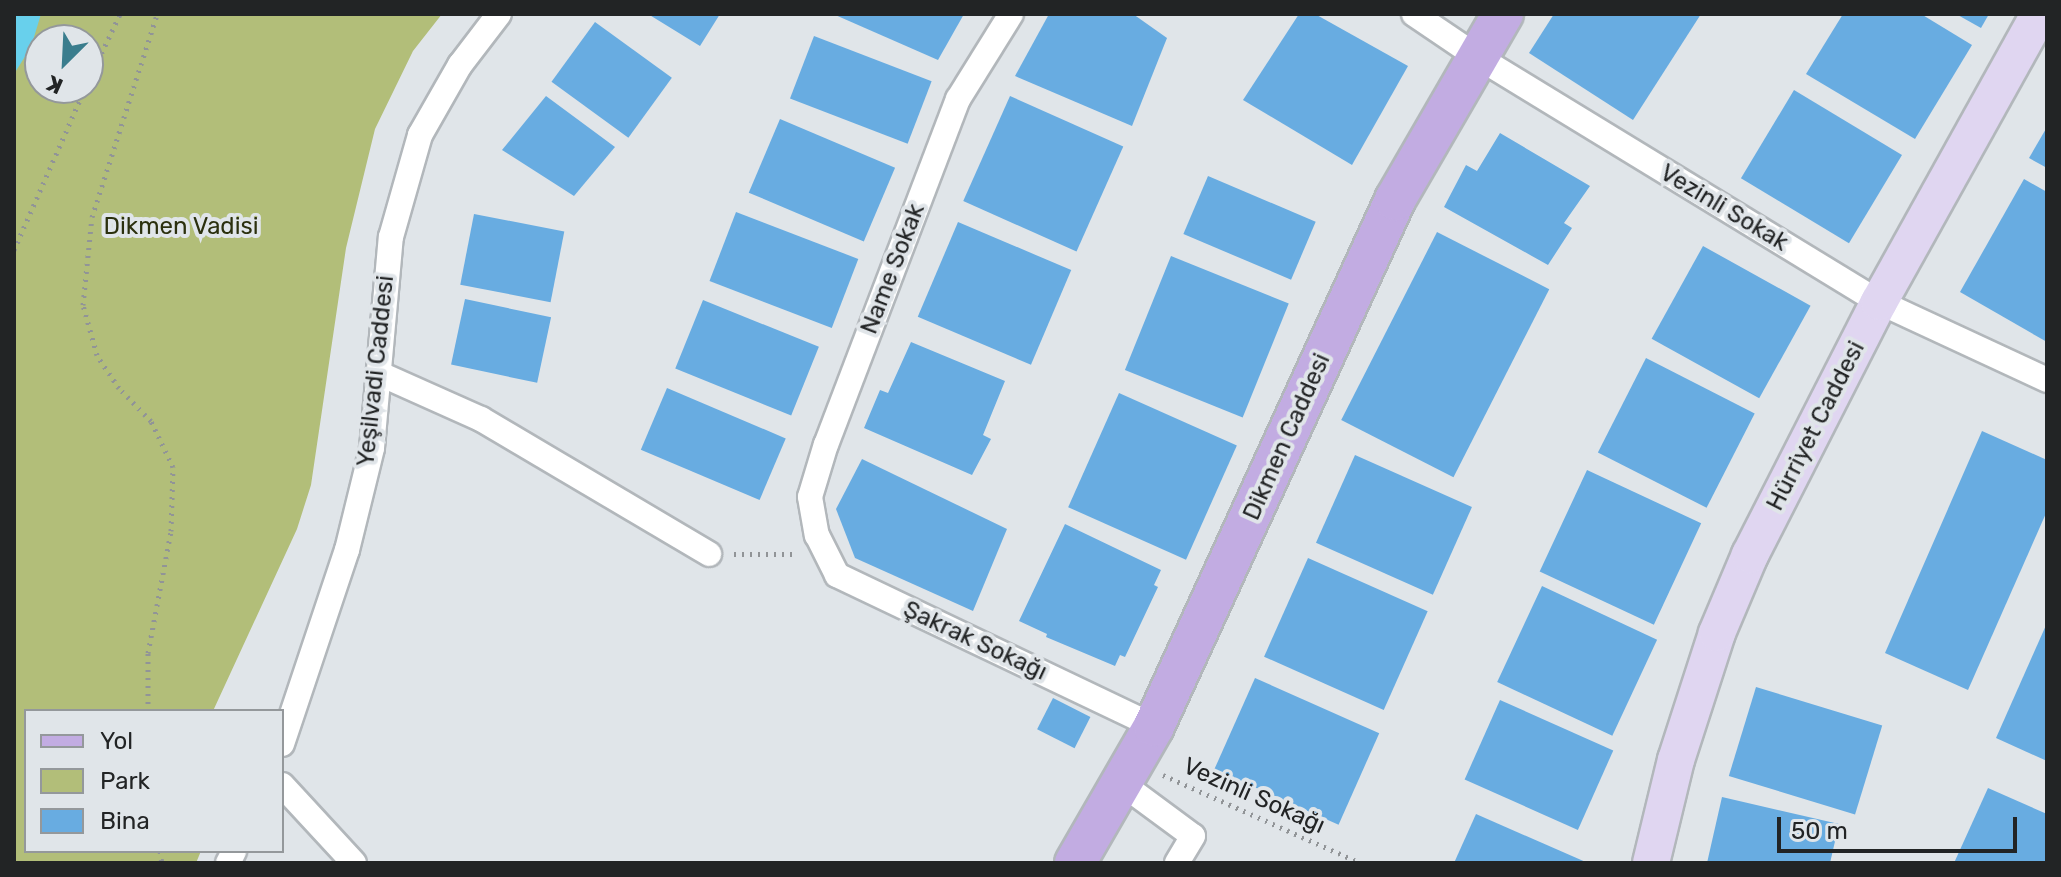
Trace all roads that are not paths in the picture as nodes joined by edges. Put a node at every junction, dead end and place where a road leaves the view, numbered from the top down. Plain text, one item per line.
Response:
1 (499, 14) edge
2 (1011, 14) edge
3 (1414, 14) edge
4 (1503, 14) edge
5 (2039, 14) edge
6 (1476, 56) junction
7 (1879, 302) junction
8 (378, 373) junction
9 (2047, 380) edge
10 (822, 545) joint
11 (709, 554) road end
12 (1154, 726) junction
13 (284, 738) edge
14 (1127, 772) junction
15 (284, 787) edge
16 (354, 863) edge
17 (1075, 863) edge
18 (1177, 863) edge
19 (1651, 863) edge

1 - 8 street, Yeşilvadi Caddesi
2 - 10 street, Name Sokak
3 - 6 street, Vezinli Sokak
4 - 6 main road, Dikmen Caddesi
5 - 7 street, Hürriyet Caddesi
6 - 7 street, Vezinli Sokak
6 - 12 main road, Dikmen Caddesi
7 - 9 street, Vezinli Sokak
7 - 19 street, Hürriyet Caddesi
8 - 11 street
8 - 13 street, Yeşilvadi Caddesi
10 - 12 street, Şakrak Sokağı
12 - 14 main road, Dikmen Caddesi
14 - 17 main road, Dikmen Caddesi
14 - 18 street
15 - 16 street

